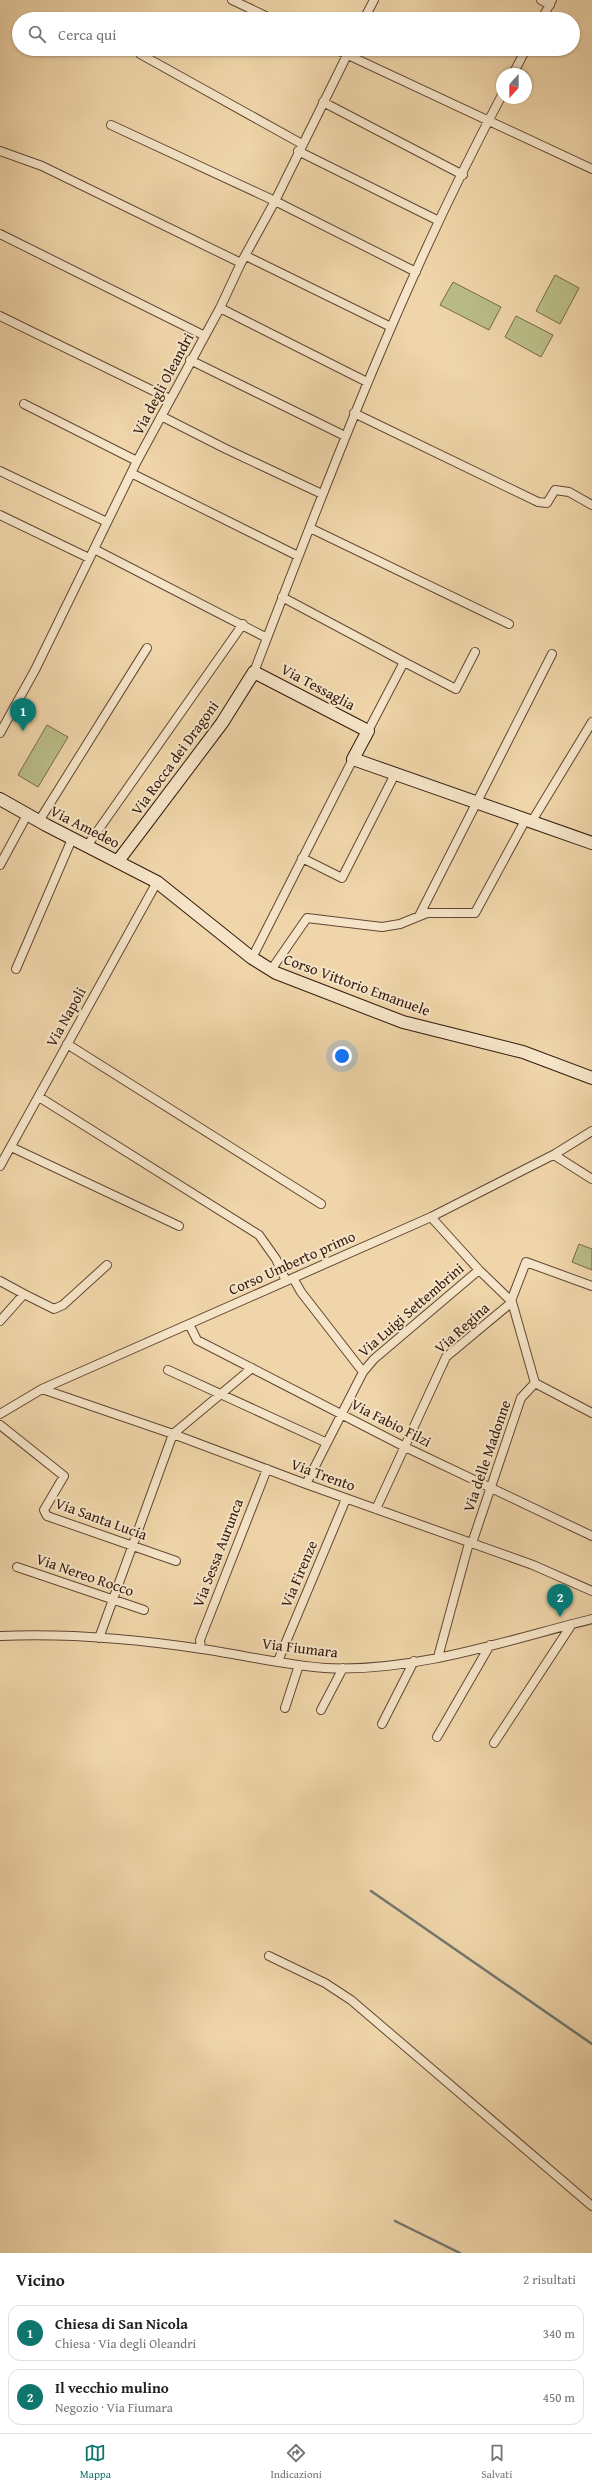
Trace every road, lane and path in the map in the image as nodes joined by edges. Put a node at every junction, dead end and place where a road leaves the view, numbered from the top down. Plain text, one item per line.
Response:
1 (232, 0) edge
2 (374, 0) edge
3 (541, 0) edge
4 (551, 2) edge
5 (257, 12) edge
6 (368, 12) edge
7 (546, 12) edge
8 (144, 56) edge
9 (346, 56) edge
10 (356, 56) edge
11 (522, 56) edge
12 (516, 68) edge
13 (323, 102) junction
14 (497, 104) edge
15 (488, 120) junction
16 (111, 125) dead end
17 (302, 144) junction
18 (0, 151) edge
19 (298, 151) junction
20 (592, 169) edge
21 (462, 175) junction
22 (275, 201) junction
23 (439, 221) junction
24 (0, 234) edge
25 (244, 260) junction
26 (416, 272) junction
27 (220, 308) junction
28 (0, 316) edge
29 (391, 327) junction
30 (205, 336) junction
31 (190, 360) junction
32 (367, 382) junction
33 (170, 400) junction
34 (24, 404) dead end
35 (354, 413) junction
36 (161, 416) junction
37 (345, 436) junction
38 (137, 461) junction
39 (0, 472) edge
40 (131, 473) junction
41 (322, 494) junction
42 (592, 504) edge
43 (0, 515) edge
44 (107, 522) junction
45 (310, 528) junction
46 (94, 549) junction
47 (298, 556) junction
48 (89, 558) junction
49 (282, 597) junction
50 (243, 624) junction
51 (509, 624) dead end
52 (267, 638) junction
53 (147, 648) dead end
54 (475, 652) dead end
55 (552, 654) dead end
56 (404, 662) junction
57 (254, 672) junction
58 (592, 722) edge
59 (368, 731) junction
60 (0, 733) edge
61 (353, 759) junction
62 (395, 774) junction
63 (0, 799) edge
64 (477, 802) junction
65 (27, 815) junction
66 (529, 820) junction
67 (39, 821) junction
68 (72, 839) junction
69 (592, 842) edge
70 (87, 846) junction
71 (302, 858) junction
72 (118, 861) junction
73 (0, 865) edge
74 (157, 882) junction
75 (420, 916) junction
76 (252, 958) junction
77 (16, 969) dead end
78 (271, 970) junction
79 (67, 1044) junction
80 (592, 1078) edge
81 (39, 1097) junction
82 (592, 1131) edge
83 (11, 1147) junction
84 (554, 1155) junction
85 (0, 1166) edge
86 (592, 1179) edge
87 (321, 1204) dead end
88 (431, 1217) junction
89 (179, 1226) dead end
90 (107, 1265) dead end
91 (479, 1270) junction
92 (290, 1279) junction
93 (0, 1281) edge
94 (592, 1286) edge
95 (24, 1294) junction
96 (512, 1302) junction
97 (0, 1321) edge
98 (189, 1324) junction
99 (252, 1368) junction
100 (168, 1370) dead end
101 (363, 1372) junction
102 (535, 1383) junction
103 (42, 1389) junction
104 (221, 1394) junction
105 (592, 1413) edge
106 (0, 1414) edge
107 (340, 1414) junction
108 (0, 1425) edge
109 (173, 1434) junction
110 (325, 1442) junction
111 (405, 1447) junction
112 (267, 1469) junction
113 (306, 1484) junction
114 (491, 1487) junction
115 (346, 1498) junction
116 (376, 1509) junction
117 (592, 1536) edge
118 (470, 1543) junction
119 (132, 1546) junction
120 (176, 1561) dead end
121 (17, 1567) dead end
122 (592, 1591) edge
123 (113, 1599) junction
124 (144, 1610) dead end
125 (592, 1619) edge
126 (572, 1624) junction
127 (0, 1636) edge
128 (99, 1638) junction
129 (490, 1645) junction
130 (202, 1649) junction
131 (438, 1656) junction
132 (278, 1661) junction
133 (414, 1661) junction
134 (299, 1664) junction
135 (343, 1668) junction
136 (285, 1708) dead end
137 (321, 1710) dead end
138 (382, 1724) dead end
139 (437, 1737) dead end
140 (494, 1743) dead end
141 (269, 1956) dead end
142 (592, 2206) edge

1 - 5 street
2 - 6 street
3 - 4 street
4 - 7 street
8 - 17 street
9 - 13 street, Via degli Oleandri
10 - 15 street
11 - 12 street
13 - 17 street, Via degli Oleandri
13 - 21 street
14 - 15 street
15 - 20 street
15 - 21 street
16 - 22 street
17 - 19 street, Via degli Oleandri
18 - 25 street
19 - 22 street, Via degli Oleandri
19 - 23 street
21 - 23 street
22 - 25 street, Via degli Oleandri
22 - 26 street
23 - 26 street
24 - 30 street
25 - 27 street, Via degli Oleandri
25 - 29 street
26 - 29 street
27 - 30 street, Via degli Oleandri
27 - 32 street
28 - 33 street
29 - 32 street
30 - 31 street, Via degli Oleandri
31 - 33 street, Via degli Oleandri
31 - 37 street
32 - 35 street
33 - 36 street, Via degli Oleandri
34 - 38 street
35 - 37 street
35 - 42 street
36 - 38 street, Via degli Oleandri
36 - 41 street
37 - 41 street
38 - 40 street, Via degli Oleandri
39 - 44 street
40 - 44 street, Via degli Oleandri
40 - 47 street
41 - 45 street
43 - 48 street
44 - 46 street, Via degli Oleandri
45 - 47 street
45 - 51 street
46 - 48 street, Via degli Oleandri
46 - 50 street
47 - 49 street
48 - 60 street, Via degli Oleandri
49 - 52 street
49 - 56 street
50 - 52 street
50 - 70 street
52 - 57 street
53 - 67 street
54 - 56 street
55 - 64 street
56 - 59 street
57 - 59 street, Via Tessaglia
57 - 72 street, Via Rocca dei Dragoni
58 - 66 street
59 - 61 street
61 - 62 street
61 - 71 street
62 - 64 street
62 - 71 street
63 - 65 street, Via Amedeo
64 - 66 street
64 - 75 street
65 - 67 street, Via Amedeo
65 - 73 street
66 - 69 street
66 - 75 street
67 - 68 street, Via Amedeo
68 - 70 street, Via Amedeo
68 - 77 street
70 - 72 street, Via Amedeo
71 - 76 street
72 - 74 street, Via Amedeo
74 - 76 street, Corso Vittorio Emanuele
74 - 79 street, Via Napoli
75 - 78 street
76 - 78 street, Corso Vittorio Emanuele
78 - 80 street, Corso Vittorio Emanuele
79 - 81 street, Via Napoli
79 - 87 street
81 - 83 street, Via Napoli
81 - 92 street, Via Luigi Settembrini
82 - 84 street, Corso Umberto primo
83 - 85 street, Via Napoli
83 - 89 street
84 - 86 street
84 - 88 street, Corso Umberto primo
88 - 91 street, Via Luigi Settembrini
88 - 92 street, Corso Umberto primo
90 - 95 street
91 - 96 street
91 - 101 street, Via Luigi Settembrini
92 - 98 street, Corso Umberto primo
92 - 101 street, Via Luigi Settembrini
93 - 95 street
94 - 96 street
95 - 97 street
96 - 102 street
96 - 111 street, Via Regina
98 - 99 street, Via Fabio Filzi
98 - 103 street, Corso Umberto primo
99 - 104 street
99 - 107 street, Via Fabio Filzi
100 - 104 street
101 - 107 street, Via Luigi Settembrini
102 - 105 street
102 - 114 street, Via delle Madonne
103 - 106 street, Corso Umberto primo
103 - 109 street, Via Trento
104 - 109 street
104 - 110 street
107 - 110 street, Via Luigi Settembrini
107 - 111 street, Via Fabio Filzi
108 - 119 street, Via Santa Lucia
109 - 112 street, Via Trento
109 - 119 street
110 - 113 street, Via Luigi Settembrini
111 - 114 street, Via Fabio Filzi
111 - 116 street, Via Regina
112 - 113 street, Via Trento
112 - 130 street, Via Sessa Aurunca
113 - 115 street, Via Trento
114 - 117 street, Via Fabio Filzi
114 - 118 street, Via delle Madonne
115 - 116 street, Via Trento
115 - 132 street, Via Firenze
116 - 118 street, Via Trento
118 - 122 street, Via Trento
118 - 131 street, Via delle Madonne
119 - 120 street, Via Santa Lucia
119 - 123 street
121 - 123 street, Via Nereo Rocco
123 - 124 street, Via Nereo Rocco
123 - 128 street
125 - 126 street, Via Fiumara
126 - 129 street, Via Fiumara
126 - 140 street
127 - 128 street, Via Fiumara
128 - 130 street, Via Fiumara
129 - 131 street, Via Fiumara
129 - 139 street
130 - 132 street, Via Fiumara
131 - 133 street, Via Fiumara
132 - 134 street, Via Fiumara
133 - 135 street, Via Fiumara
133 - 138 street
134 - 135 street, Via Fiumara
134 - 136 street
135 - 137 street
141 - 142 street

